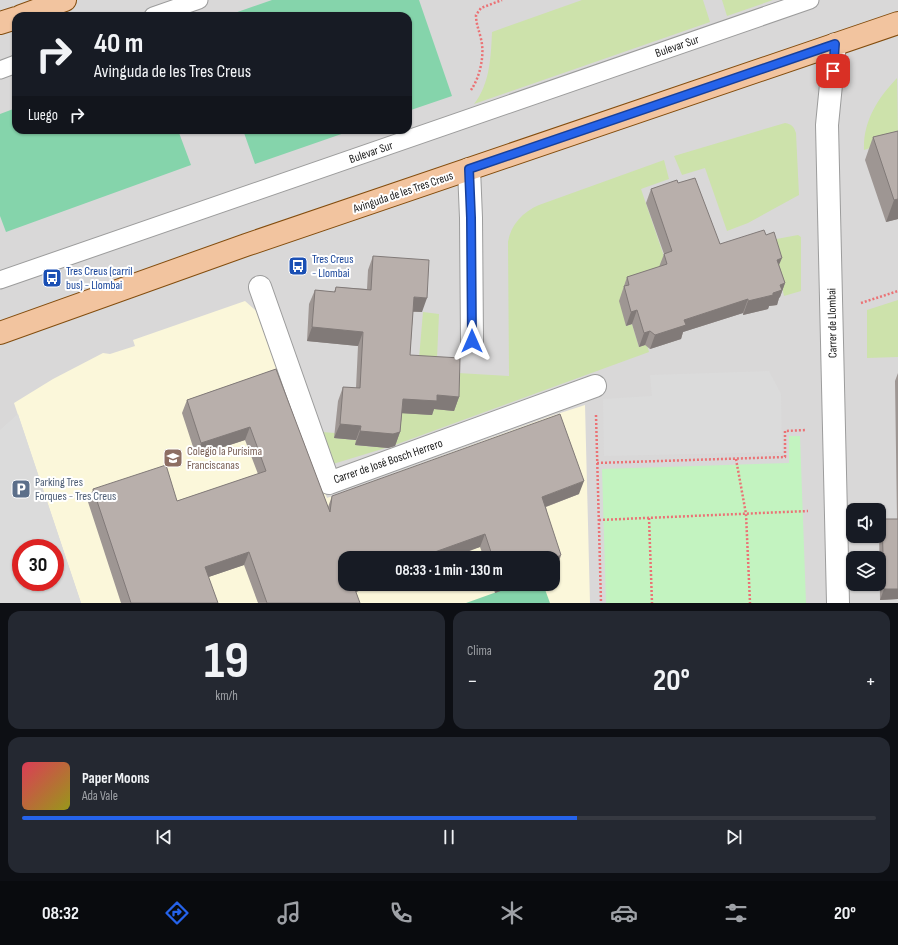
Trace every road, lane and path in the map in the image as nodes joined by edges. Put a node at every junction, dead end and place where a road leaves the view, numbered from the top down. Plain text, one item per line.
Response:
1 (65, 0) edge
2 (199, 0) edge
3 (502, 0) edge
4 (810, 0) edge
5 (32, 12) edge
6 (164, 12) edge
7 (12, 19) edge
8 (0, 23) edge
9 (898, 23) edge
10 (835, 44) junction
11 (12, 66) edge
12 (0, 70) edge
13 (469, 94) dead end
14 (469, 169) junction
15 (0, 280) edge
16 (260, 287) dead end
17 (898, 290) edge
18 (862, 303) dead end
19 (0, 333) edge
20 (472, 341) dead end
21 (595, 386) joint
22 (806, 430) dead end
23 (736, 459) junction
24 (597, 463) junction
25 (809, 511) dead end
26 (746, 514) junction
27 (649, 518) junction
28 (599, 520) junction
29 (601, 603) edge
30 (652, 603) edge
31 (750, 603) edge
32 (838, 603) edge

1 - 5 main road
2 - 6 lane
3 - 13 path
4 - 15 lane, Bulevar Sur
7 - 8 main road
9 - 10 main road, Avinguda de les Tres Creus
10 - 14 main road, Avinguda de les Tres Creus
10 - 32 street, Carrer de Llombai
11 - 12 lane
14 - 19 main road, Avinguda de les Tres Creus
14 - 20 street
16 - 21 street, Carrer de José Bosch Herrero
17 - 18 path
21 - 24 path
22 - 23 path
23 - 24 path
23 - 26 path
24 - 28 path
25 - 26 path
26 - 27 path
26 - 31 path
27 - 28 path
27 - 30 path
28 - 29 path

